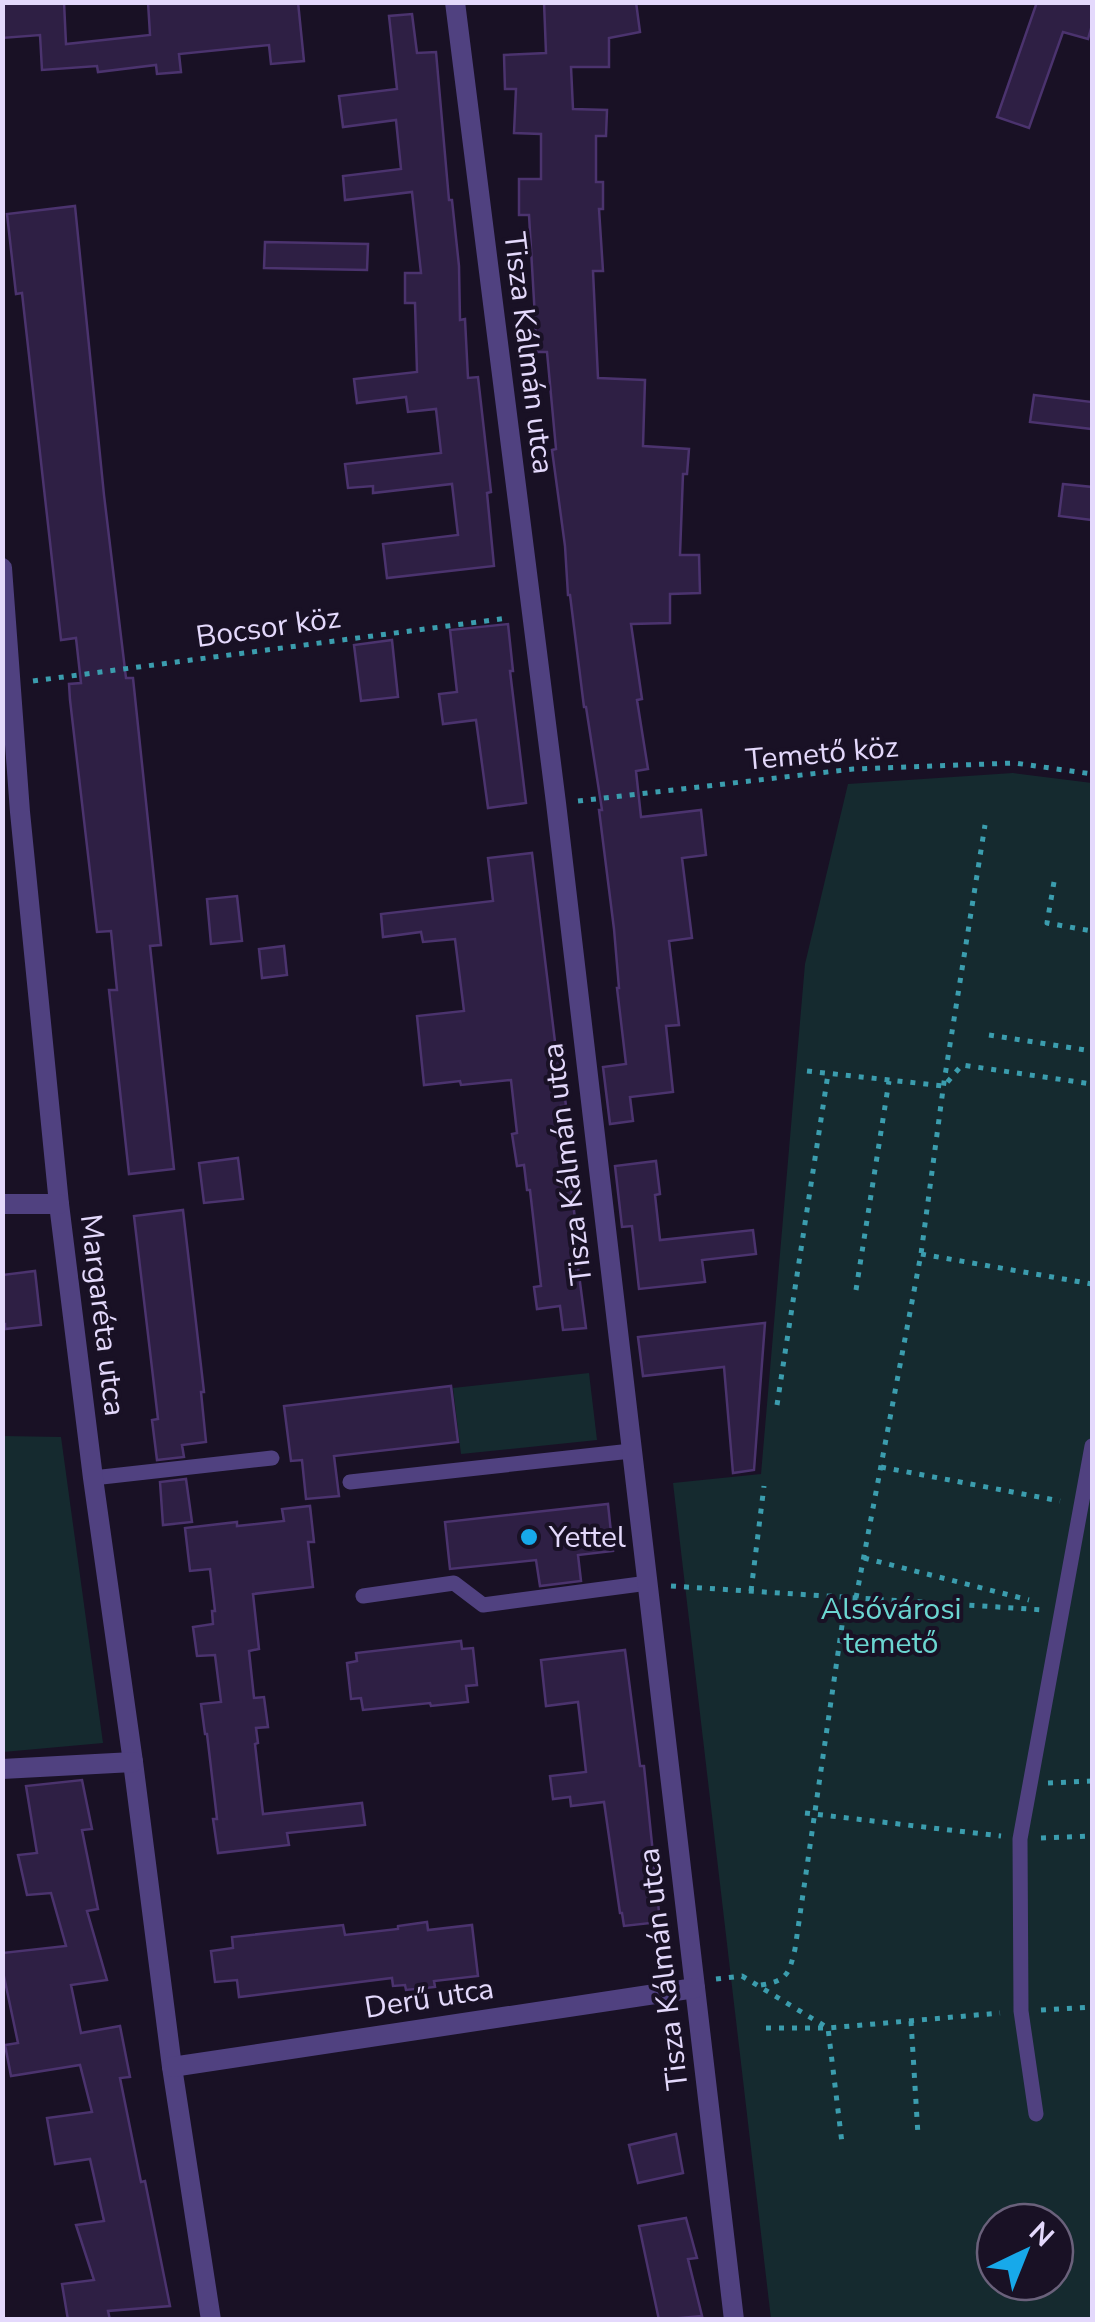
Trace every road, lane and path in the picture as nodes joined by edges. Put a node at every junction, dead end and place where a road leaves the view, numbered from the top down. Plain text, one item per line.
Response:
1 (455, 2) edge
2 (2, 568) edge
3 (530, 615) junction
4 (7, 684) edge
5 (1092, 774) edge
6 (556, 803) junction
7 (11, 813) edge
8 (985, 825) dead end
9 (1054, 882) dead end
10 (1092, 930) edge
11 (988, 1035) dead end
12 (1092, 1052) edge
13 (807, 1071) dead end
14 (828, 1074) junction
15 (889, 1080) junction
16 (1092, 1084) edge
17 (944, 1086) junction
18 (2, 1204) edge
19 (58, 1204) junction
20 (921, 1254) junction
21 (1092, 1284) edge
22 (856, 1290) dead end
23 (777, 1405) dead end
24 (1092, 1446) edge
25 (631, 1451) junction
26 (272, 1458) dead end
27 (881, 1467) junction
28 (92, 1478) junction
29 (350, 1482) dead end
30 (764, 1486) dead end
31 (1082, 1505) junction
32 (864, 1558) junction
33 (648, 1585) junction
34 (751, 1591) junction
35 (363, 1596) dead end
36 (846, 1598) junction
37 (856, 1598) junction
38 (1029, 1600) dead end
39 (1061, 1611) junction
40 (133, 1762) junction
41 (2, 1769) edge
42 (1092, 1781) edge
43 (1030, 1784) junction
44 (805, 1813) dead end
45 (814, 1814) junction
46 (1092, 1836) edge
47 (1020, 1839) junction
48 (695, 1985) junction
49 (758, 1986) junction
50 (1092, 2006) edge
51 (1021, 2011) junction
52 (910, 2021) junction
53 (766, 2028) dead end
54 (828, 2028) junction
55 (172, 2067) junction
56 (1036, 2114) dead end
57 (918, 2135) dead end
58 (842, 2143) dead end
59 (211, 2320) edge
60 (734, 2320) edge

1 - 3 street, Tisza Kálmán utca
2 - 4 street, Margaréta utca
3 - 4 path, Bocsor köz
3 - 6 street, Tisza Kálmán utca
4 - 7 street, Margaréta utca
5 - 6 path, Temető köz
6 - 25 street, Tisza Kálmán utca
7 - 19 street, Margaréta utca
8 - 17 path
9 - 10 path
11 - 12 path
13 - 14 path
14 - 15 path
14 - 23 path
15 - 17 path
15 - 22 path
16 - 17 path
17 - 20 path
18 - 19 street
19 - 28 street, Margaréta utca
20 - 21 path
20 - 27 path
24 - 31 lane
25 - 29 lane
25 - 33 street, Tisza Kálmán utca
26 - 28 lane
27 - 31 path
27 - 32 path
28 - 40 street, Margaréta utca
30 - 34 path
31 - 39 lane
32 - 37 path
32 - 38 path
33 - 34 path
33 - 35 lane
33 - 48 street, Tisza Kálmán utca
34 - 36 path
36 - 37 path
36 - 45 path
37 - 39 path
39 - 43 lane
40 - 41 street
40 - 55 street, Margaréta utca
42 - 43 path
43 - 47 lane
44 - 45 path
45 - 47 path
45 - 49 path
46 - 47 path
47 - 51 lane
48 - 49 path
48 - 55 street, Derű utca
48 - 60 street, Tisza Kálmán utca
49 - 54 path
50 - 51 path
51 - 52 path
51 - 56 lane
52 - 54 path
52 - 57 path
53 - 54 path
54 - 58 path
55 - 59 street, Margaréta utca

